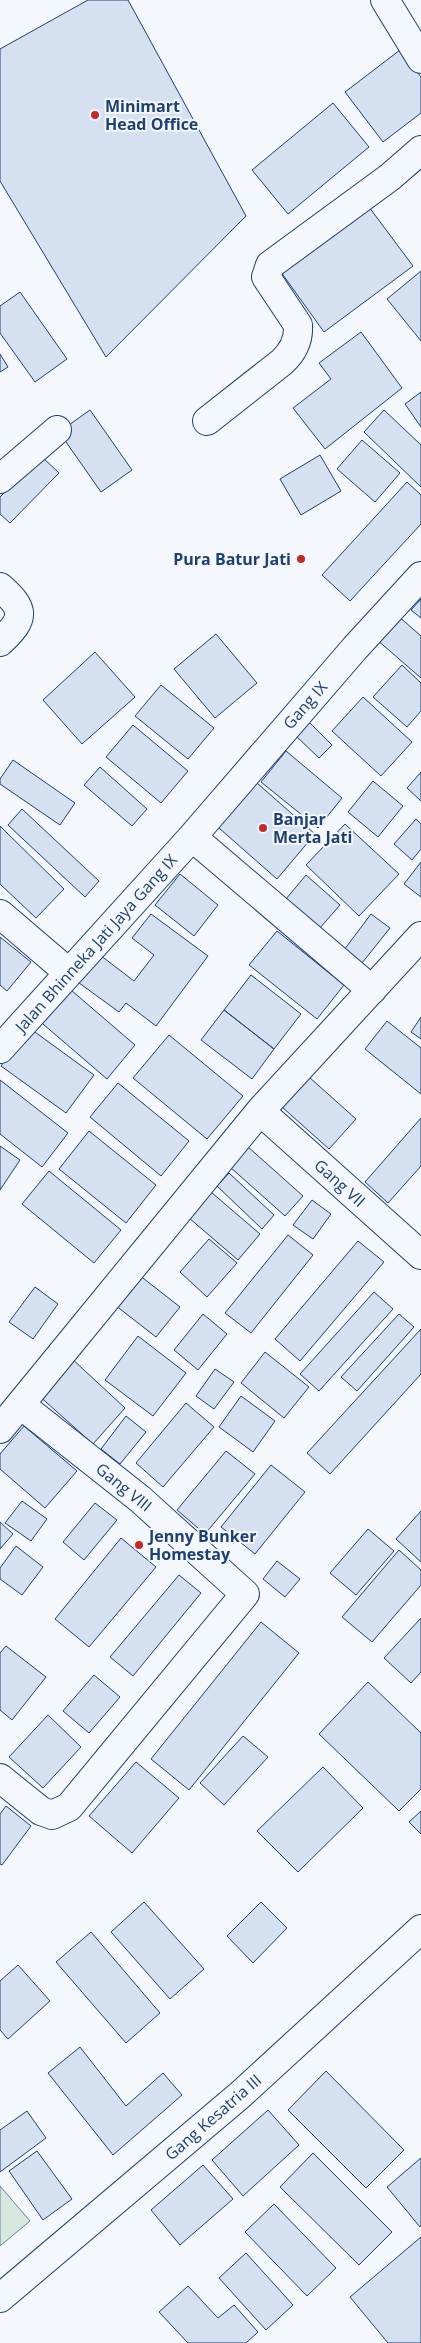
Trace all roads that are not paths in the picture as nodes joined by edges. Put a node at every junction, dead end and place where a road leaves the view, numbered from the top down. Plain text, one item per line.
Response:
1 (385, 0) edge
2 (421, 59) edge
3 (421, 150) edge
4 (207, 421) dead end
5 (57, 430) dead end
6 (0, 479) edge
7 (421, 576) edge
8 (0, 587) edge
9 (0, 642) edge
10 (192, 837) junction
11 (0, 914) edge
12 (421, 936) edge
13 (68, 972) junction
14 (372, 990) junction
15 (0, 1049) edge
16 (260, 1111) junction
17 (421, 1256) edge
18 (21, 1405) junction
19 (0, 1429) edge
20 (0, 1778) edge
21 (421, 1929) edge
22 (0, 2298) edge

1 - 2 street
3 - 4 street
5 - 6 street
7 - 10 street, Gang IX
8 - 9 street
10 - 13 street, Jalan Bhinneka Jati Jaya Gang IX
10 - 14 street
11 - 13 street
12 - 14 street
13 - 15 street, Jalan Bhinneka Jati Jaya Gang IX
14 - 16 street
16 - 17 street, Gang VII
16 - 18 street
18 - 19 street
18 - 20 street, Gang VIII
21 - 22 street, Gang Kesatria III

